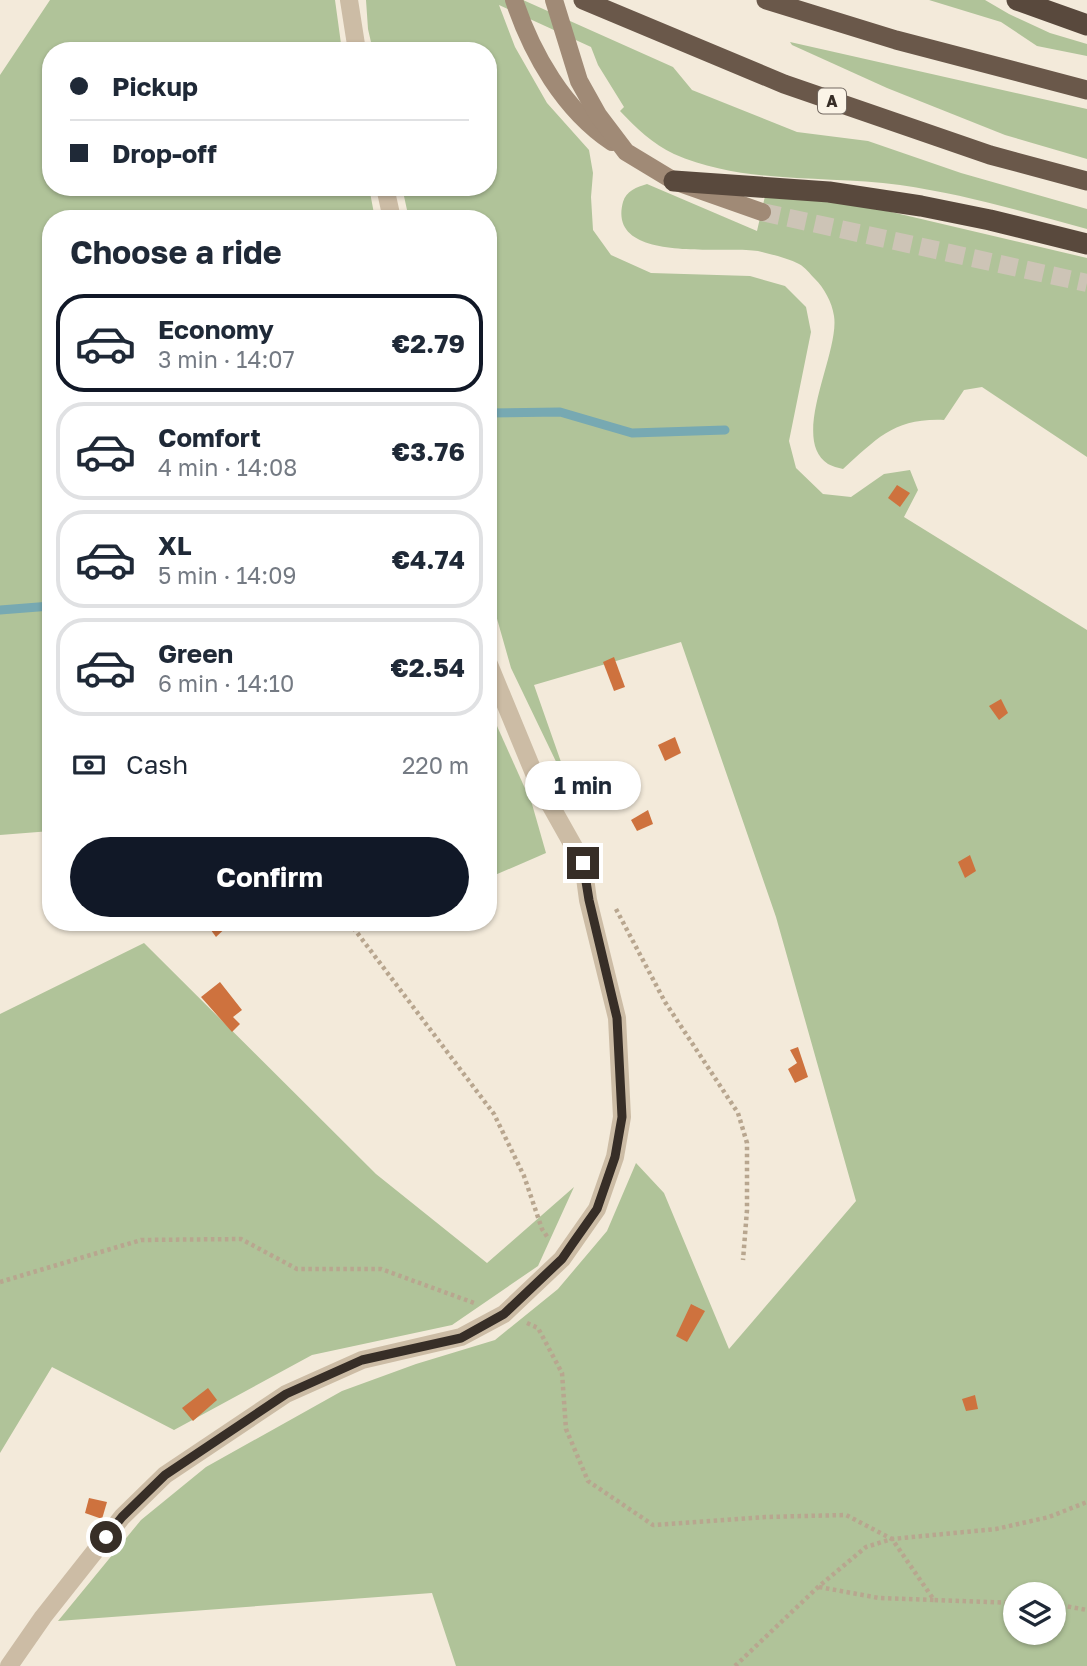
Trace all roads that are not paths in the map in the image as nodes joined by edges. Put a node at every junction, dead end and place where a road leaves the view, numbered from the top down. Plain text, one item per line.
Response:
1 (349, 0) edge
2 (554, 0) edge
3 (583, 0) edge
4 (766, 0) edge
5 (1017, 0) edge
6 (516, 7) edge
7 (1087, 25) edge
8 (356, 42) edge
9 (1087, 90) edge
10 (626, 152) junction
11 (674, 181) junction
12 (1087, 181) edge
13 (762, 212) tunnel mouth
14 (1087, 244) edge
15 (497, 684) edge
16 (9, 1666) edge

1 - 8 street
2 - 10 main road
3 - 12 highway, A
4 - 9 highway
5 - 7 highway
6 - 10 main road
10 - 11 main road
11 - 13 main road
11 - 14 highway
15 - 16 street

